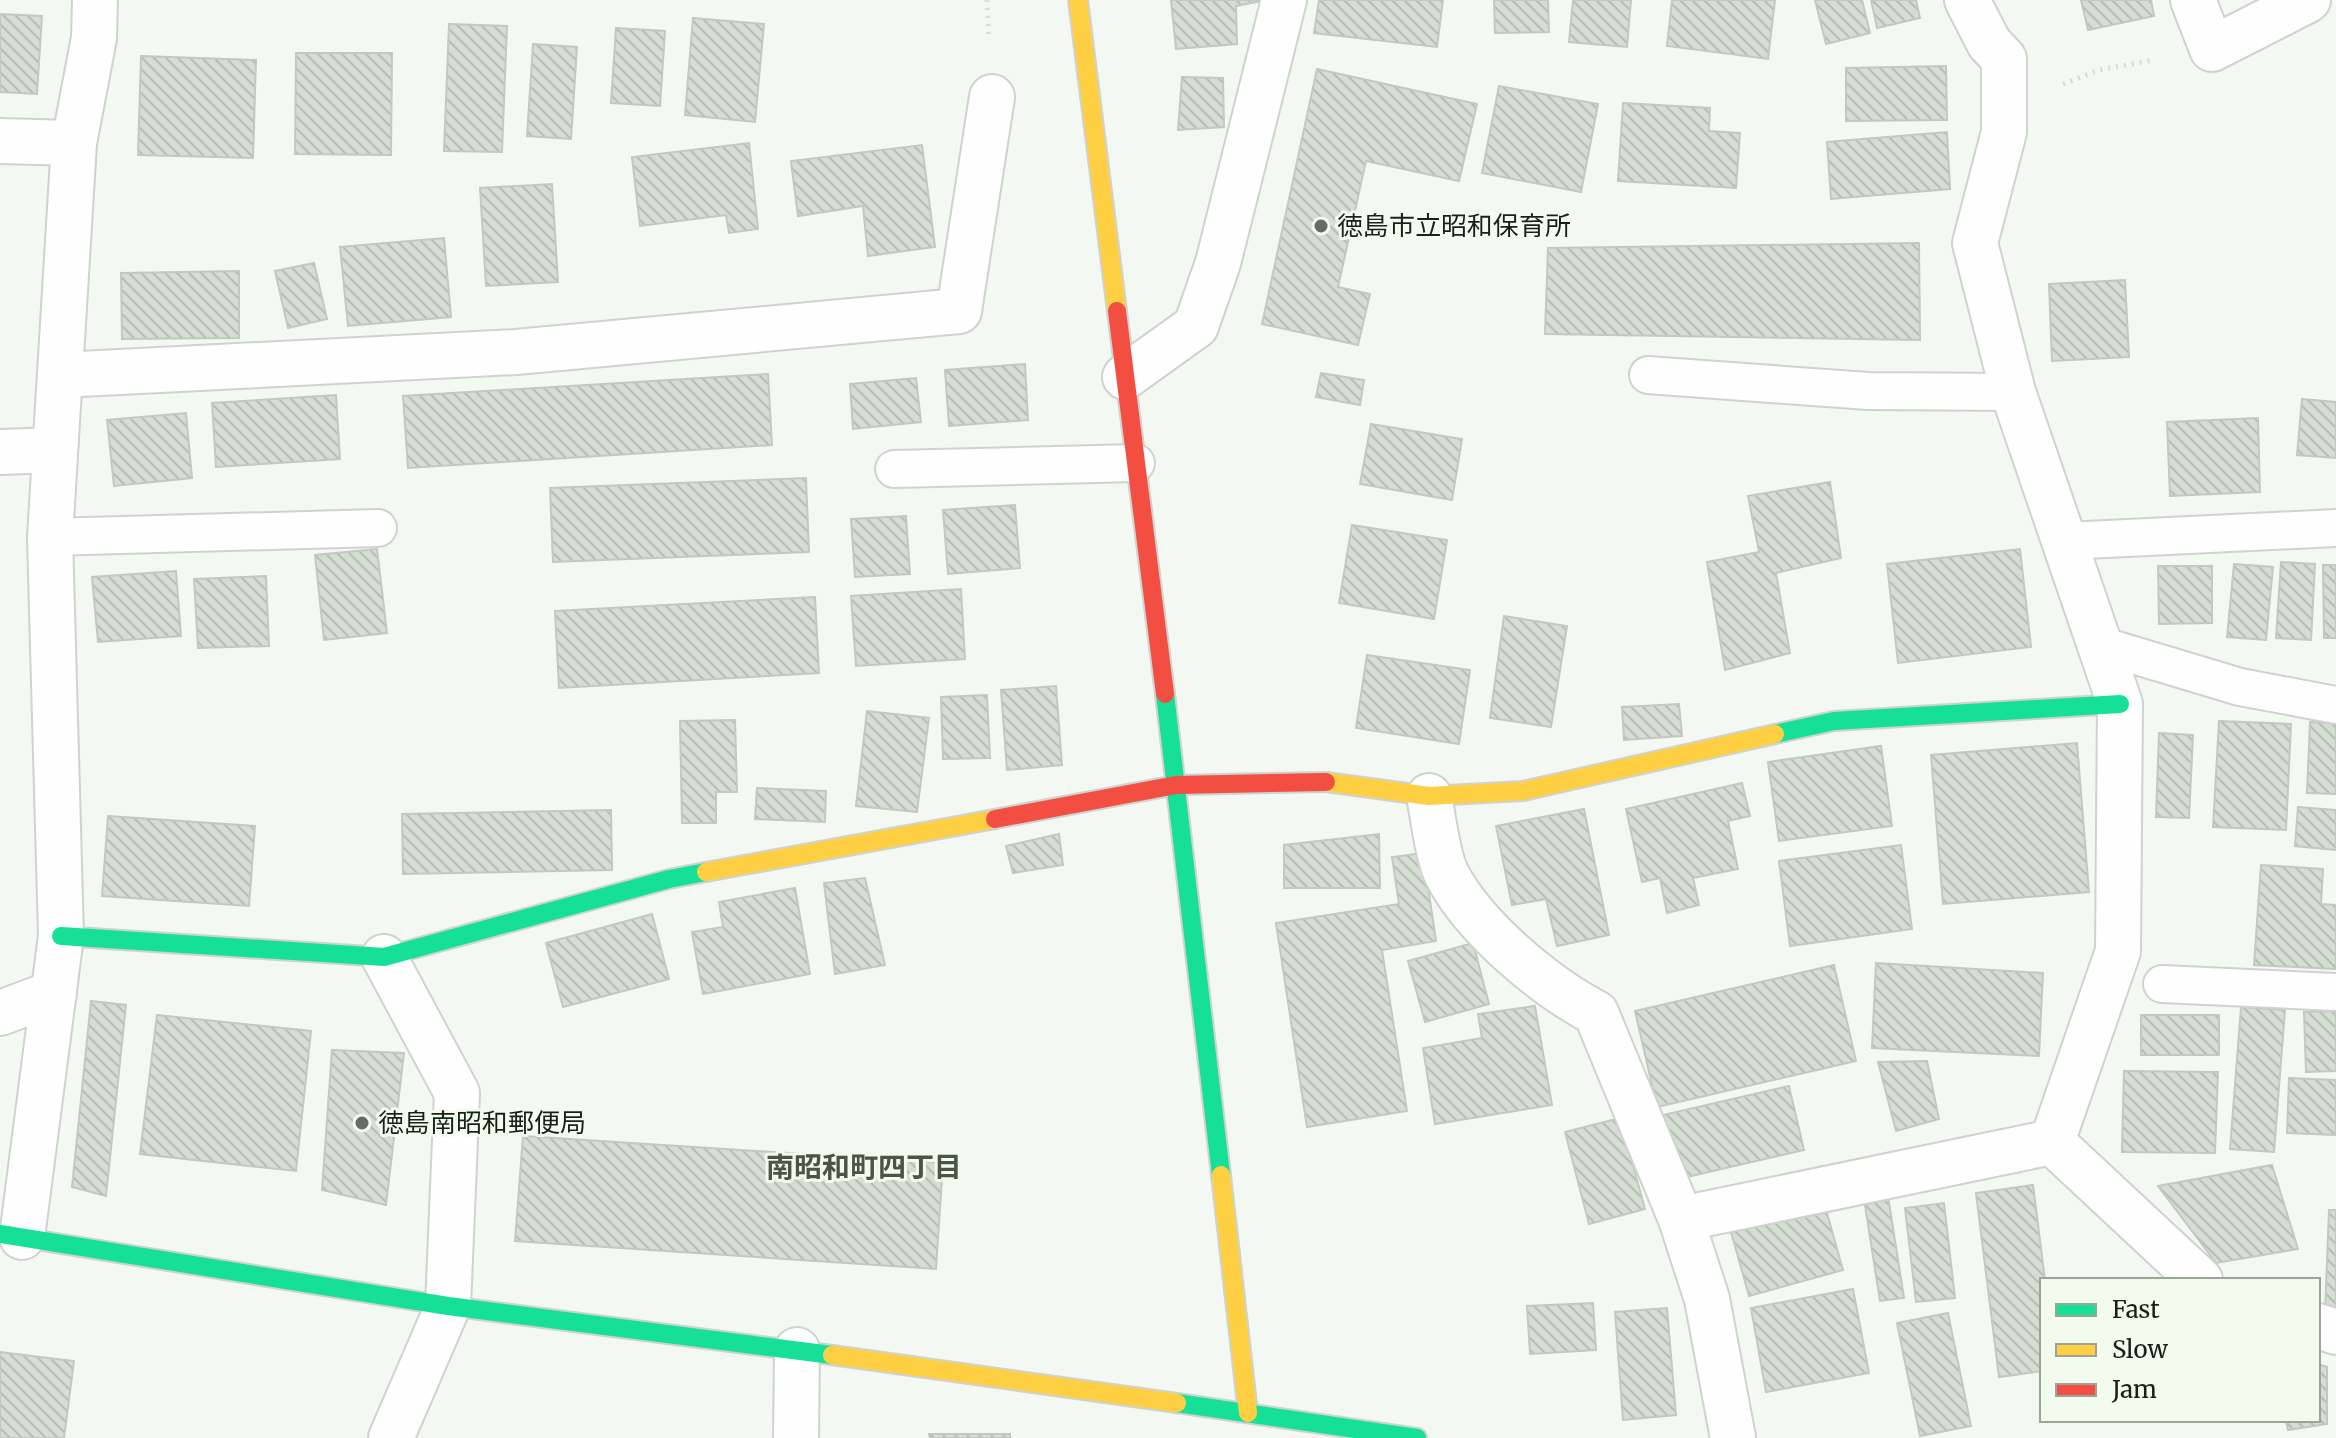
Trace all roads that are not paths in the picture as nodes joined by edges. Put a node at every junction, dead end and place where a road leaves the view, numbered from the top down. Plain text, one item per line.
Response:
1 (95, 0) edge
2 (1078, 0) edge
3 (1284, 0) edge
4 (1967, 0) edge
5 (2193, 0) edge
6 (2308, 0) edge
7 (992, 97) dead end
8 (0, 141) edge
9 (74, 143) junction
10 (60, 375) junction
11 (1648, 375) dead end
12 (1125, 377) junction
13 (2013, 392) junction
14 (55, 450) junction
15 (0, 452) edge
16 (1136, 463) junction
17 (894, 469) dead end
18 (378, 528) dead end
19 (2336, 528) edge
20 (50, 537) junction
21 (2065, 541) junction
22 (2100, 645) junction
23 (2120, 704) junction
24 (2336, 705) edge
25 (1176, 785) junction
26 (1429, 796) junction
27 (61, 936) junction
28 (384, 957) junction
29 (2162, 984) dead end
30 (2336, 992) edge
31 (54, 993) junction
32 (0, 1013) edge
33 (2052, 1142) junction
34 (1681, 1219) junction
35 (11, 1235) edge
36 (2198, 1278) edge
37 (448, 1306) junction
38 (797, 1350) junction
39 (1248, 1413) junction
40 (391, 1438) edge
41 (796, 1438) edge
42 (1417, 1438) edge
43 (1733, 1438) edge

1 - 9 street
2 - 12 street
3 - 12 street
4 - 13 street
5 - 6 street
7 - 10 street
8 - 9 street
9 - 10 street
10 - 14 street
11 - 13 lane
12 - 16 street
13 - 21 street
14 - 15 street
14 - 20 street
16 - 17 lane
16 - 25 street
18 - 20 lane
19 - 21 lane
20 - 27 street
21 - 22 street
22 - 23 street
22 - 24 lane
23 - 26 street
23 - 33 street
25 - 26 street
25 - 28 street
25 - 39 street
26 - 34 street
27 - 28 street
27 - 31 street
28 - 37 street
29 - 30 lane
31 - 32 street
31 - 35 street
33 - 34 street
33 - 36 street
34 - 43 street
35 - 37 street
37 - 38 street
37 - 40 street
38 - 39 street
38 - 41 street
39 - 42 street

